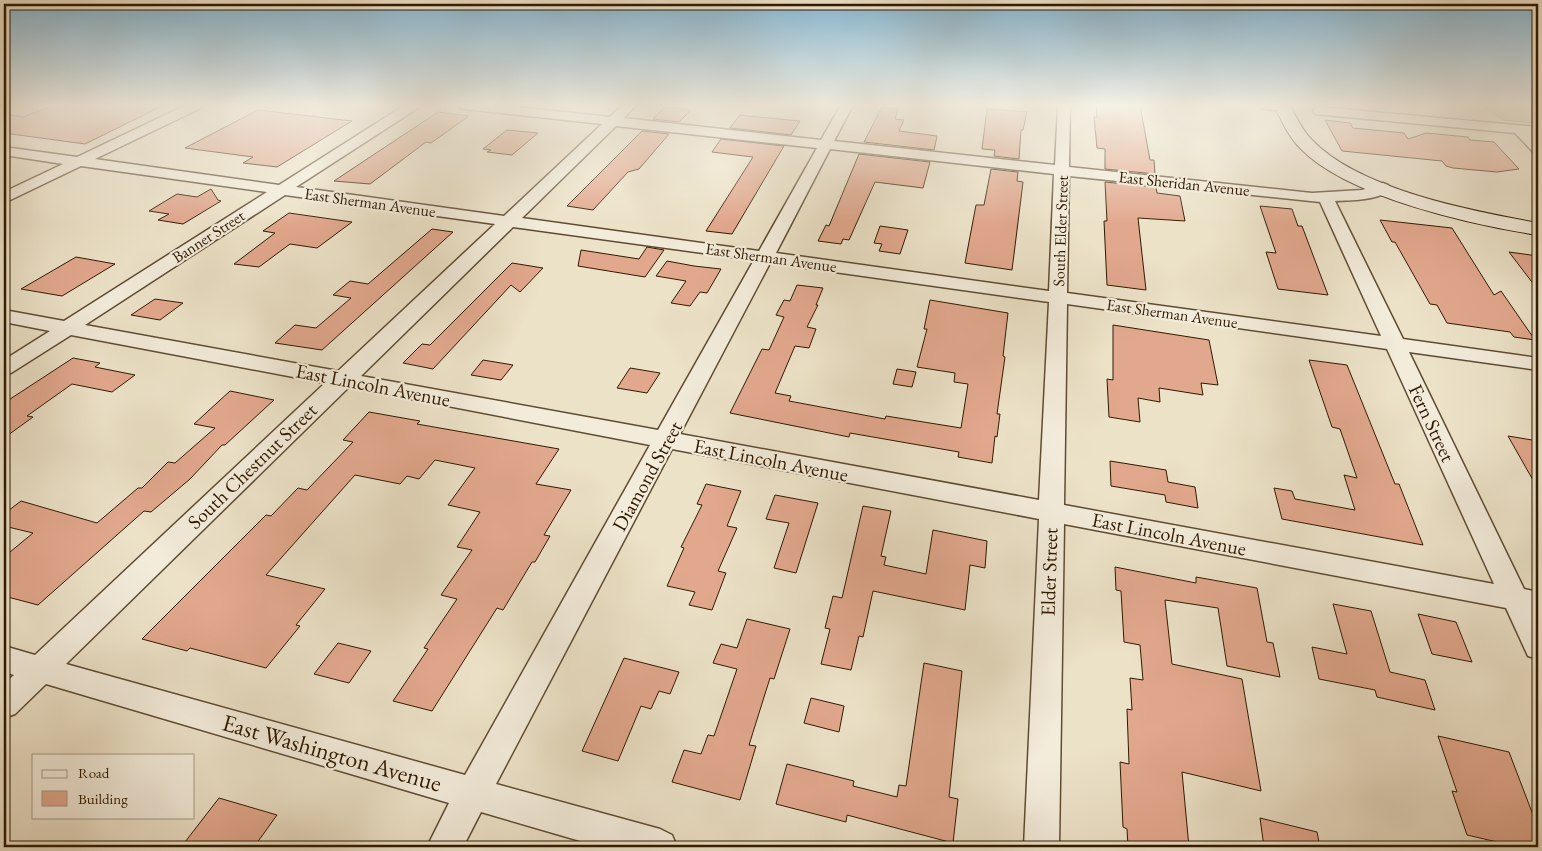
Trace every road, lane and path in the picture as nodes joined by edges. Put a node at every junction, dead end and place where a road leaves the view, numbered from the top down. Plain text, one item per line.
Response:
1 (826, 144) edge
2 (114, 145) edge
3 (351, 145) edge
4 (589, 145) edge
5 (833, 145) edge
6 (1063, 145) edge
7 (1307, 145) edge
8 (4, 151) edge
9 (80, 161) junction
10 (1063, 170) junction
11 (1383, 188) junction
12 (281, 189) junction
13 (4, 198) edge
14 (1326, 198) junction
15 (508, 221) junction
16 (1538, 229) edge
17 (765, 256) junction
18 (1058, 297) junction
19 (4, 316) edge
20 (67, 328) junction
21 (1395, 344) junction
22 (1538, 364) edge
23 (4, 368) edge
24 (343, 379) junction
25 (666, 440) junction
26 (1051, 512) junction
27 (1527, 601) edge
28 (1538, 647) edge
29 (4, 659) edge
30 (40, 670) junction
31 (4, 704) edge
32 (474, 794) junction
33 (444, 847) edge
34 (660, 847) edge
35 (1041, 847) edge

1 - 17 street, Diamond Street
2 - 9 street
3 - 12 street, Banner Street
4 - 15 street, South Chestnut Street
5 - 10 street, East Sheridan Avenue
6 - 10 street, South Elder Street
7 - 11 street
8 - 9 street, East Sherman Avenue
9 - 12 street, East Sherman Avenue
9 - 13 street
10 - 14 street, East Sheridan Avenue
10 - 18 street, South Elder Street
11 - 14 street, East Sheridan Avenue
11 - 16 street
12 - 15 street, East Sherman Avenue
12 - 20 street, Banner Street
14 - 21 street, Fern Street
15 - 17 street, East Sherman Avenue
15 - 24 street, South Chestnut Street
17 - 18 street, East Sherman Avenue
17 - 25 street, Diamond Street
18 - 21 street, East Sherman Avenue
18 - 26 street, Elder Street
19 - 20 street, East Lincoln Avenue
20 - 23 street, Banner Street
20 - 24 street, East Lincoln Avenue
21 - 22 street, East Sherman Avenue
21 - 27 street, Fern Street
24 - 25 street, East Lincoln Avenue
24 - 30 street, South Chestnut Street
25 - 26 street, East Lincoln Avenue
25 - 32 street, Diamond Street
26 - 27 street, East Lincoln Avenue
26 - 35 street, Elder Street
27 - 28 street, Fern Street
29 - 30 street, East Washington Avenue
30 - 31 street, South Chestnut Street
30 - 32 street, East Washington Avenue
32 - 33 street, Diamond Street
32 - 34 street, East Washington Avenue

